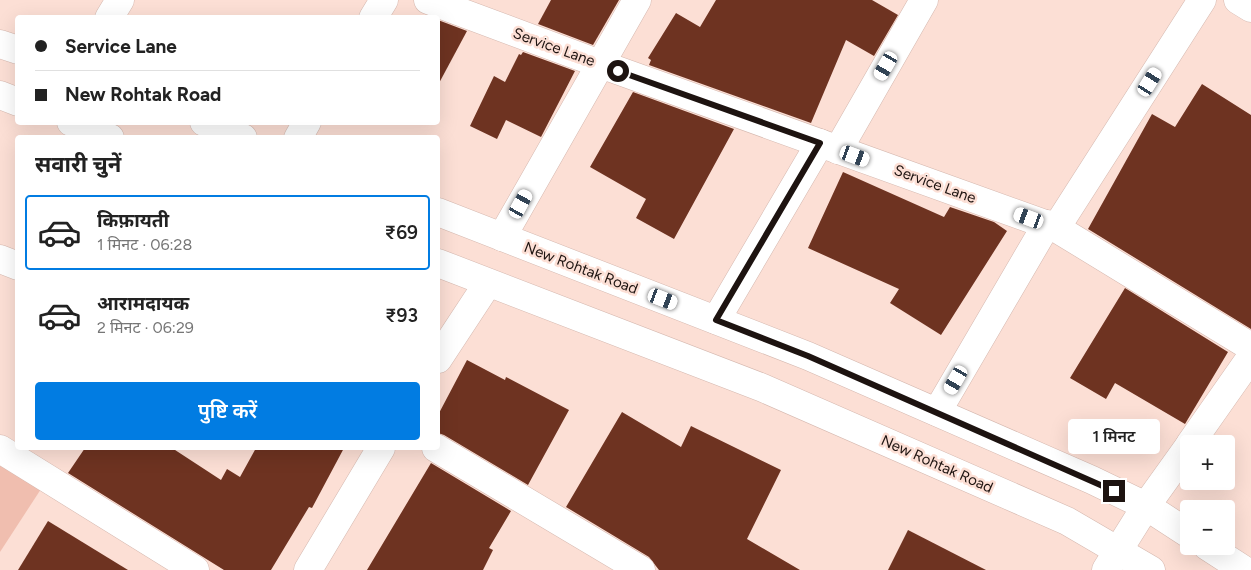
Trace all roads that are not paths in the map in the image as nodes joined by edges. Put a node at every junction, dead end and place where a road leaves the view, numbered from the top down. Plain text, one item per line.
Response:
1 (120, 0) edge
2 (384, 0) edge
3 (428, 0) edge
4 (637, 0) edge
5 (924, 0) edge
6 (1202, 0) edge
7 (1238, 0) edge
8 (1251, 8) edge
9 (111, 15) edge
10 (375, 15) edge
11 (0, 44) edge
12 (15, 49) edge
13 (600, 64) junction
14 (0, 95) edge
15 (15, 101) edge
16 (78, 125) edge
17 (211, 125) edge
18 (103, 135) edge
19 (236, 135) edge
20 (829, 146) junction
21 (440, 213) edge
22 (1051, 226) junction
23 (502, 237) junction
24 (0, 259) edge
25 (440, 264) edge
26 (15, 265) edge
27 (488, 283) junction
28 (716, 320) junction
29 (1251, 347) edge
30 (440, 356) edge
31 (1251, 356) edge
32 (937, 412) junction
33 (1196, 435) edge
34 (0, 449) edge
35 (379, 450) edge
36 (439, 450) edge
37 (1180, 458) edge
38 (1146, 506) junction
39 (1180, 528) edge
40 (1222, 555) edge
41 (1112, 560) edge
42 (194, 570) edge
43 (308, 570) edge
44 (641, 570) edge
45 (1151, 570) edge
46 (1244, 570) edge

1 - 9 street
2 - 10 street
3 - 13 street, Service Lane
4 - 13 street
5 - 20 street
6 - 22 street
7 - 8 street
11 - 12 street
13 - 20 street, Service Lane
13 - 23 street
14 - 15 street
16 - 18 street
17 - 19 street
20 - 22 street, Service Lane
20 - 28 street
21 - 23 street, New Rohtak Road
22 - 29 street, Service Lane
22 - 32 street
23 - 28 street, New Rohtak Road
24 - 26 street
25 - 27 street, New Rohtak Road
27 - 30 street
27 - 41 street, New Rohtak Road
28 - 32 street, New Rohtak Road
31 - 33 street
32 - 38 street, New Rohtak Road
34 - 42 street
35 - 43 street
36 - 44 street
37 - 38 street
38 - 39 street, New Rohtak Road
38 - 41 street
40 - 46 street
41 - 45 street, New Rohtak Road

